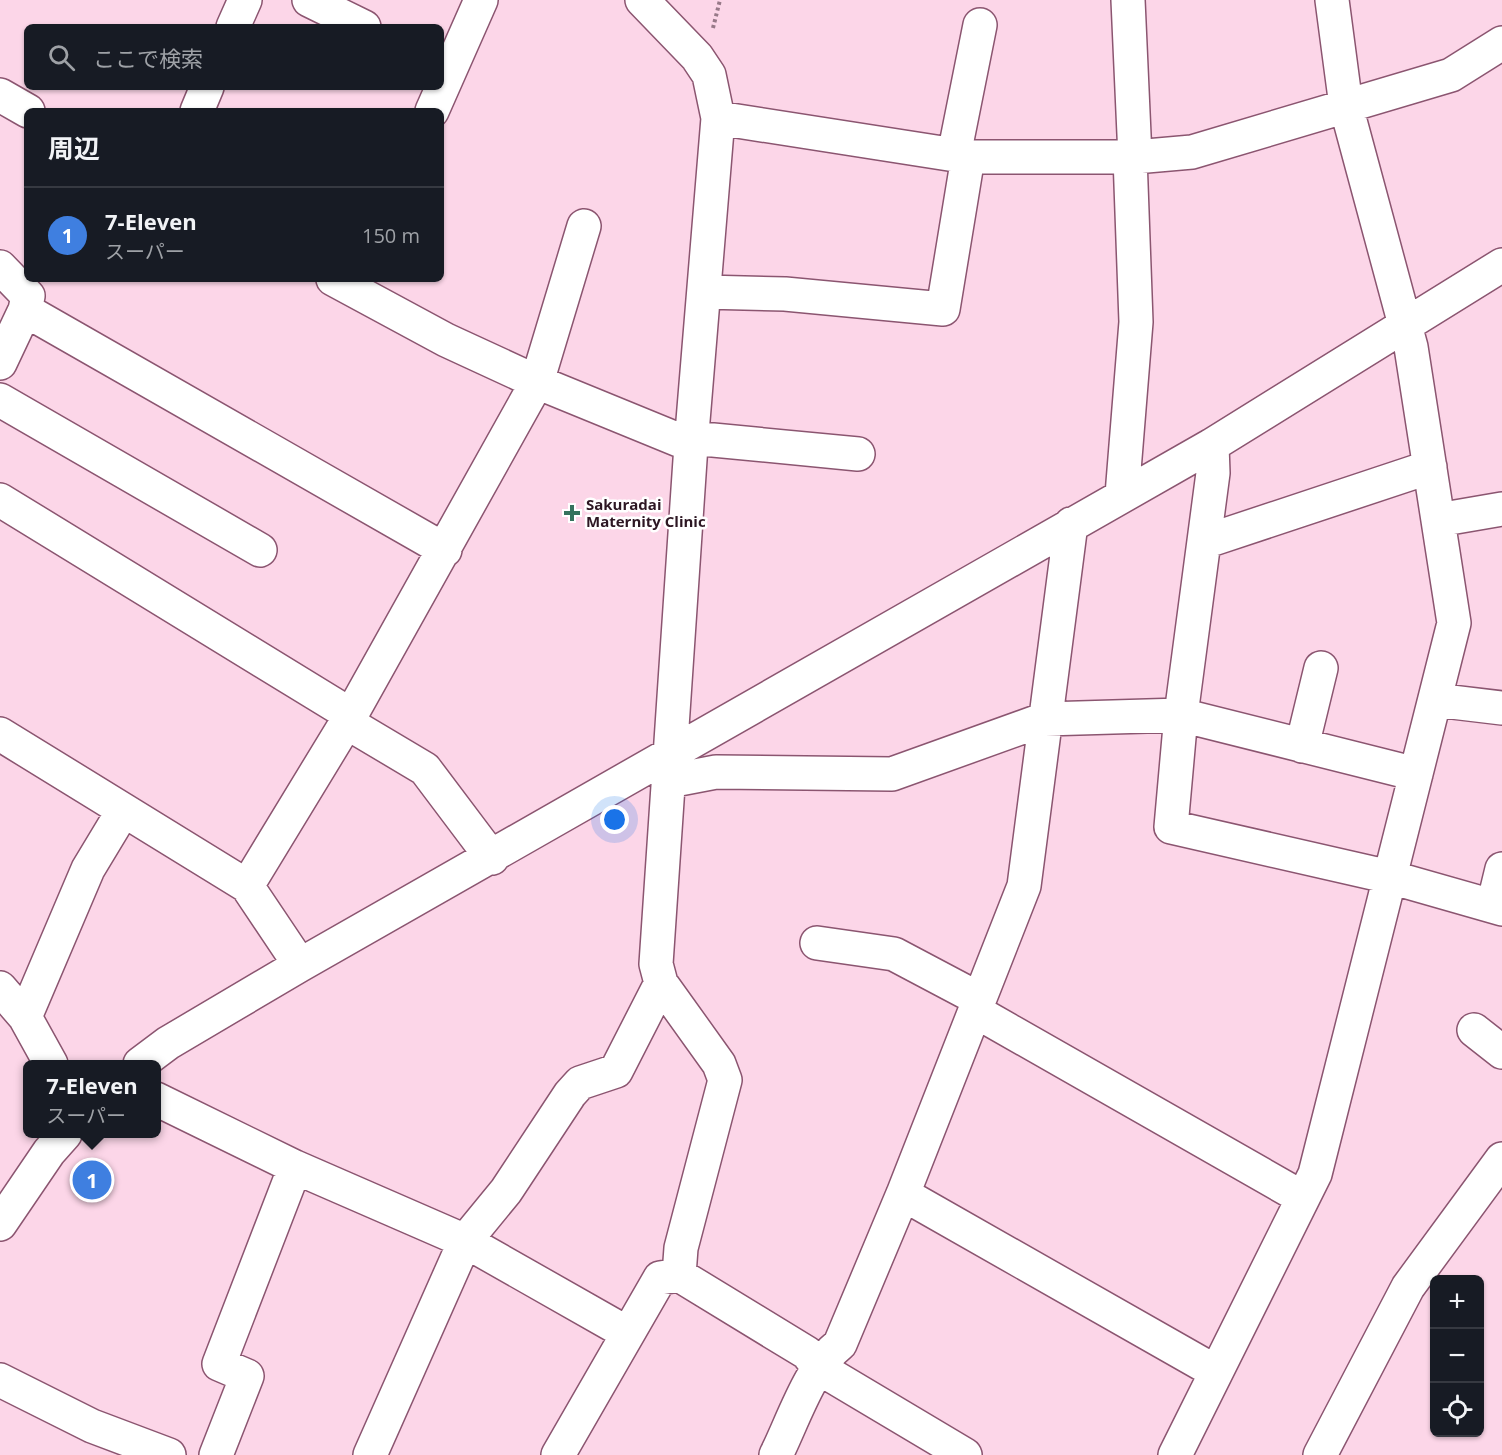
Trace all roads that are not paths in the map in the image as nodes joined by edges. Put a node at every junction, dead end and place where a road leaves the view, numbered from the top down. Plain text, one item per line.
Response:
1 (245, 0) edge
2 (309, 0) edge
3 (481, 0) edge
4 (642, 0) edge
5 (1128, 0) edge
6 (1332, 0) edge
7 (234, 24) edge
8 (358, 24) edge
9 (980, 25) dead end
10 (1502, 43) edge
11 (445, 67) edge
12 (206, 90) edge
13 (438, 90) edge
14 (0, 95) edge
15 (1346, 105) junction
16 (198, 108) edge
17 (433, 108) edge
18 (24, 109) edge
19 (718, 118) junction
20 (961, 156) junction
21 (1132, 157) junction
22 (585, 225) dead end
23 (1502, 266) edge
24 (0, 267) edge
25 (352, 284) edge
26 (704, 292) junction
27 (25, 310) junction
28 (1405, 327) junction
29 (0, 363) edge
30 (537, 382) junction
31 (0, 400) edge
32 (692, 441) junction
33 (1212, 445) junction
34 (858, 454) dead end
35 (1430, 466) junction
36 (1122, 495) junction
37 (0, 500) edge
38 (1502, 509) edge
39 (1438, 520) junction
40 (1071, 524) junction
41 (1204, 542) junction
42 (260, 550) dead end
43 (445, 550) junction
44 (1322, 668) dead end
45 (1435, 700) junction
46 (1502, 708) edge
47 (1181, 715) junction
48 (349, 719) junction
49 (1046, 719) junction
50 (0, 734) edge
51 (1302, 746) junction
52 (670, 767) junction
53 (1416, 774) junction
54 (123, 811) junction
55 (492, 858) junction
56 (1502, 870) edge
57 (1390, 877) junction
58 (247, 886) junction
59 (1497, 908) edge
60 (817, 943) dead end
61 (300, 965) junction
62 (661, 984) junction
63 (0, 988) edge
64 (977, 1005) junction
65 (25, 1017) junction
66 (1474, 1030) dead end
67 (1502, 1052) edge
68 (48, 1060) edge
69 (146, 1060) edge
70 (161, 1101) edge
71 (62, 1138) edge
72 (1502, 1159) edge
73 (295, 1167) junction
74 (903, 1194) junction
75 (1303, 1198) junction
76 (0, 1224) edge
77 (465, 1241) junction
78 (679, 1275) junction
79 (627, 1333) junction
80 (819, 1368) junction
81 (1216, 1372) junction
82 (0, 1380) edge
83 (169, 1455) edge
84 (216, 1455) edge
85 (370, 1455) edge
86 (558, 1455) edge
87 (776, 1455) edge
88 (965, 1455) edge
89 (1176, 1455) edge
90 (1320, 1455) edge

1 - 7 street
2 - 8 street
3 - 11 street
4 - 19 street
5 - 21 street
6 - 15 street
9 - 20 street
10 - 15 street
12 - 16 street
13 - 17 street
14 - 18 street
15 - 21 street
15 - 28 street
19 - 20 street
19 - 26 street
20 - 21 street
20 - 26 street
21 - 36 street
22 - 30 street
23 - 28 street
24 - 27 street
25 - 30 street
26 - 32 street
27 - 29 street
27 - 43 street
28 - 33 street
28 - 35 street
30 - 32 street
30 - 43 street
31 - 42 street
32 - 34 street
32 - 52 street
33 - 36 street
33 - 41 street
35 - 39 street
35 - 41 street
36 - 40 street
37 - 48 street
38 - 39 street
39 - 45 street
40 - 49 street
40 - 52 street
41 - 47 street
43 - 48 street
44 - 51 street
45 - 46 street
45 - 53 street
47 - 49 street
47 - 51 street
47 - 57 street
48 - 55 street
48 - 58 street
49 - 52 street
49 - 64 street
50 - 54 street
51 - 53 street
52 - 55 street
52 - 62 street
53 - 57 street
54 - 58 street
54 - 65 street
55 - 61 street
56 - 59 street
57 - 59 street
57 - 75 street
58 - 61 street
60 - 64 street
61 - 69 street
62 - 77 street
62 - 78 street
63 - 65 street
64 - 74 street
64 - 75 street
65 - 68 street
66 - 67 street
70 - 73 street
71 - 76 street
72 - 90 street
73 - 77 street
73 - 84 street
74 - 80 street
74 - 81 street
75 - 81 street
77 - 79 street
77 - 85 street
78 - 79 street
78 - 80 street
79 - 86 street
80 - 87 street
80 - 88 street
81 - 89 street
82 - 83 street

